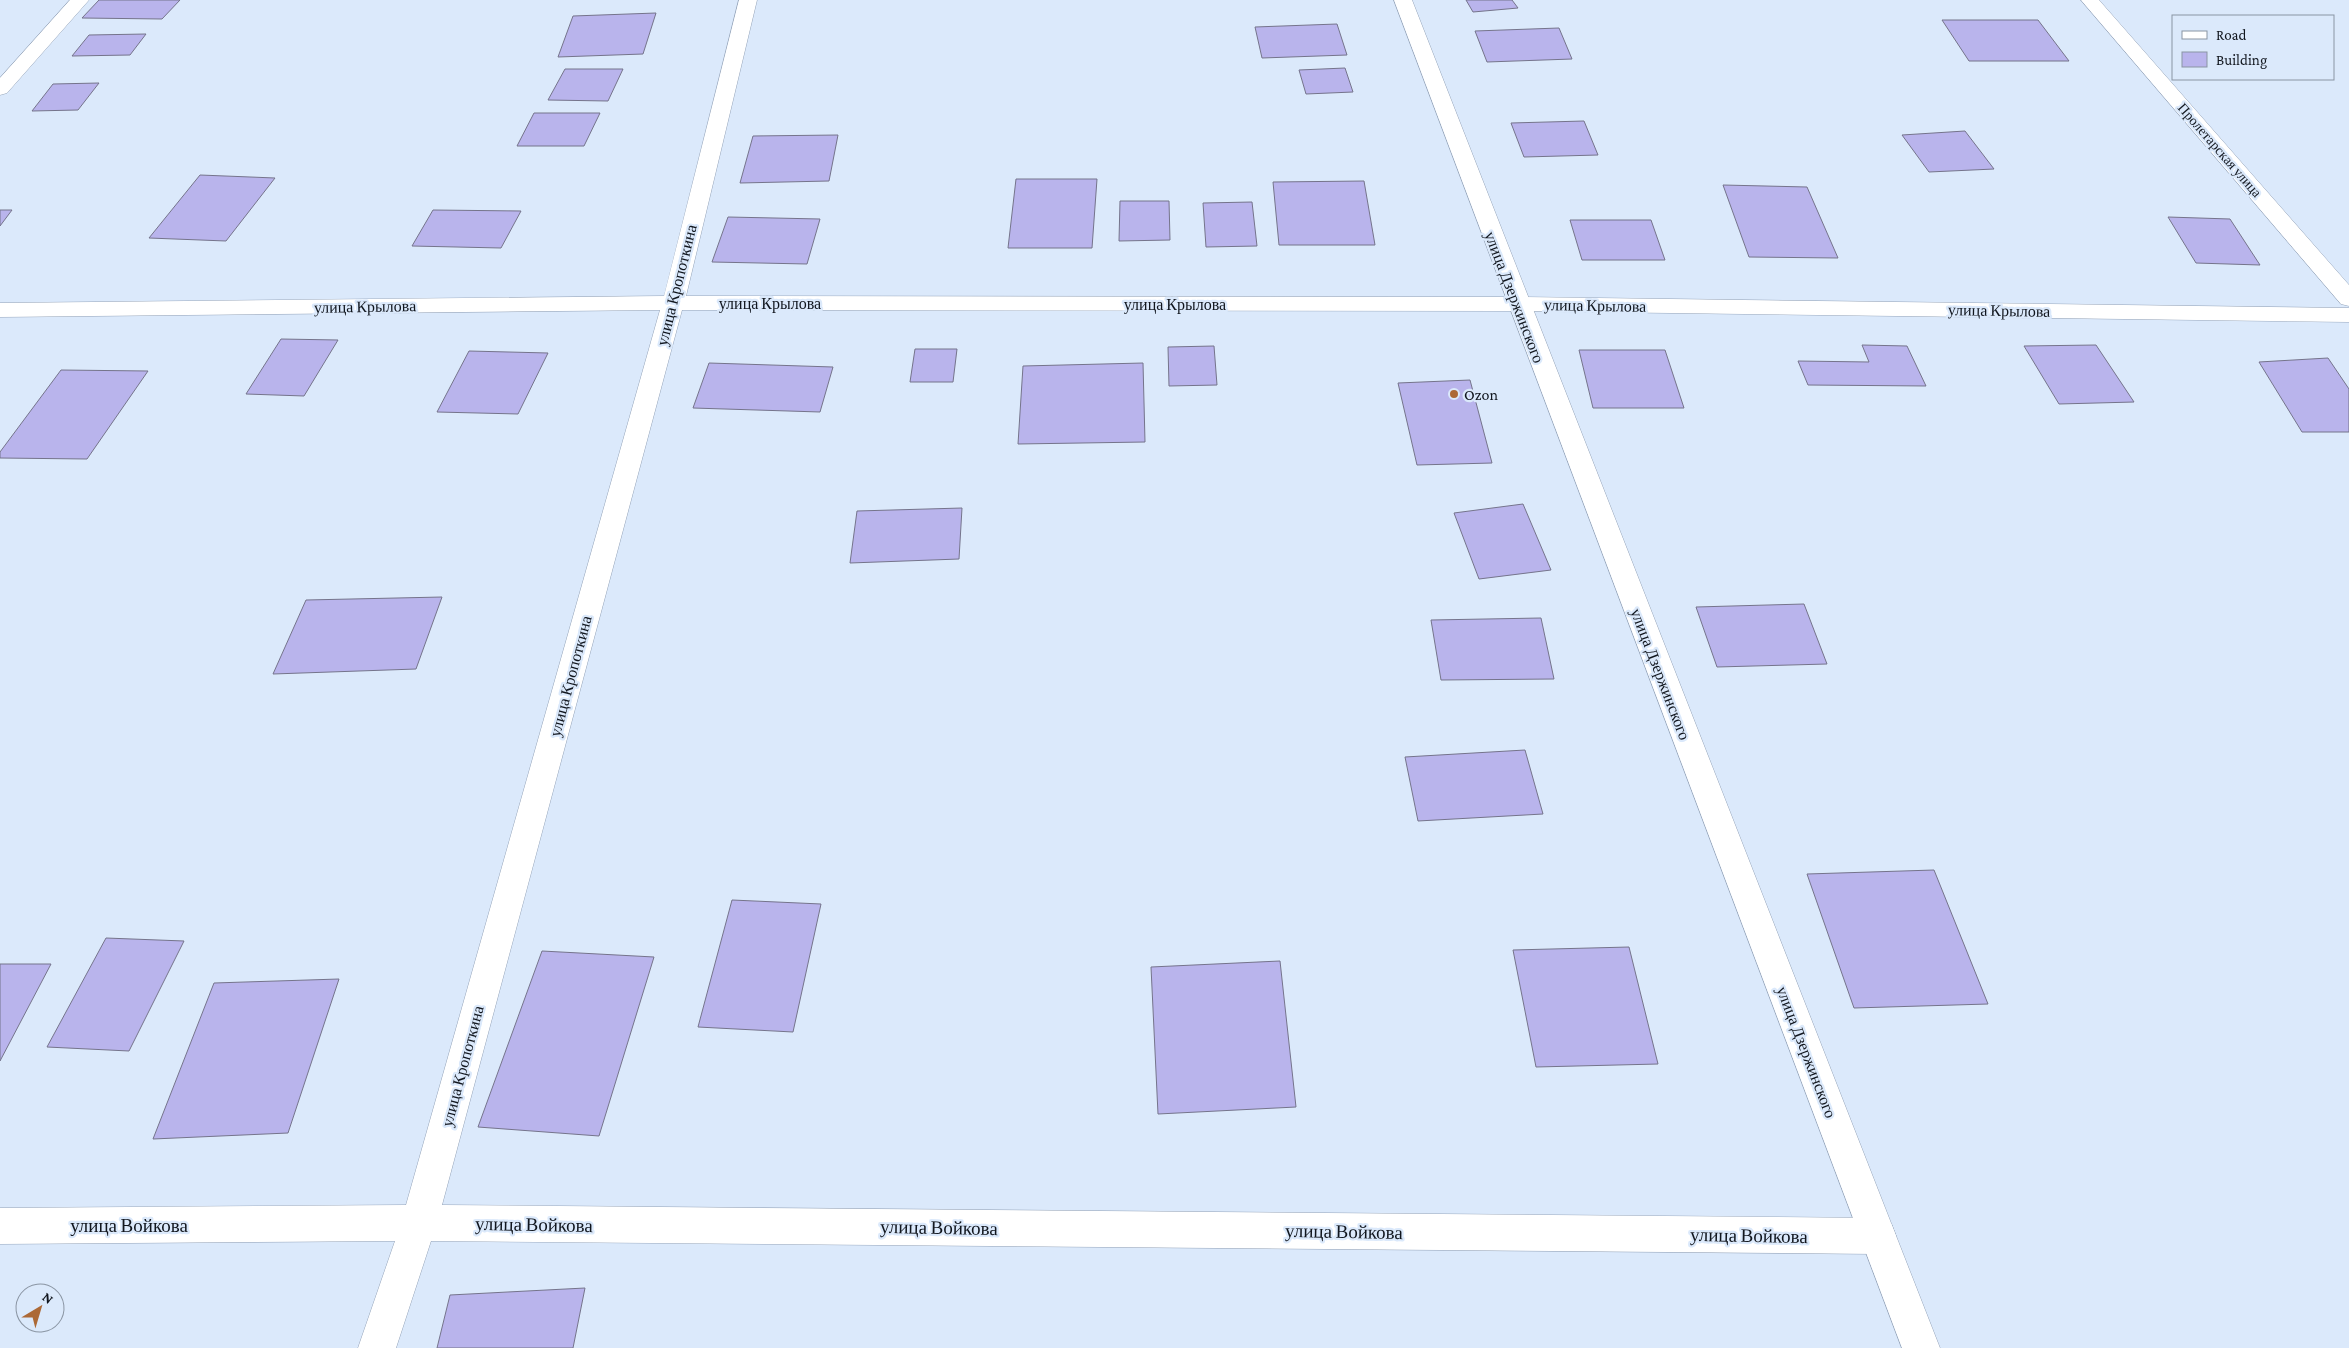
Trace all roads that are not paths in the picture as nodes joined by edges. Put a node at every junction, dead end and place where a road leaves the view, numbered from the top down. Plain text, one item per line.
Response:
1 (80, 0) edge
2 (748, 0) edge
3 (1403, 0) edge
4 (2090, 0) edge
5 (0, 88) edge
6 (2349, 299) edge
7 (672, 303) junction
8 (1518, 304) junction
9 (0, 310) edge
10 (2349, 315) edge
11 (419, 1222) junction
12 (0, 1226) edge
13 (1878, 1236) junction
14 (377, 1348) edge
15 (1921, 1348) edge

1 - 5 street
2 - 7 street, улица Кропоткина
3 - 8 street, улица Дзержинского
4 - 6 street, Пролетарская улица
7 - 8 street, улица Крылова
7 - 9 street, улица Крылова
7 - 11 street, улица Кропоткина
8 - 10 street, улица Крылова
8 - 13 street, улица Дзержинского
11 - 12 street, улица Войкова
11 - 13 street, улица Войкова
11 - 14 street, улица Кропоткина
13 - 15 street, улица Дзержинского

